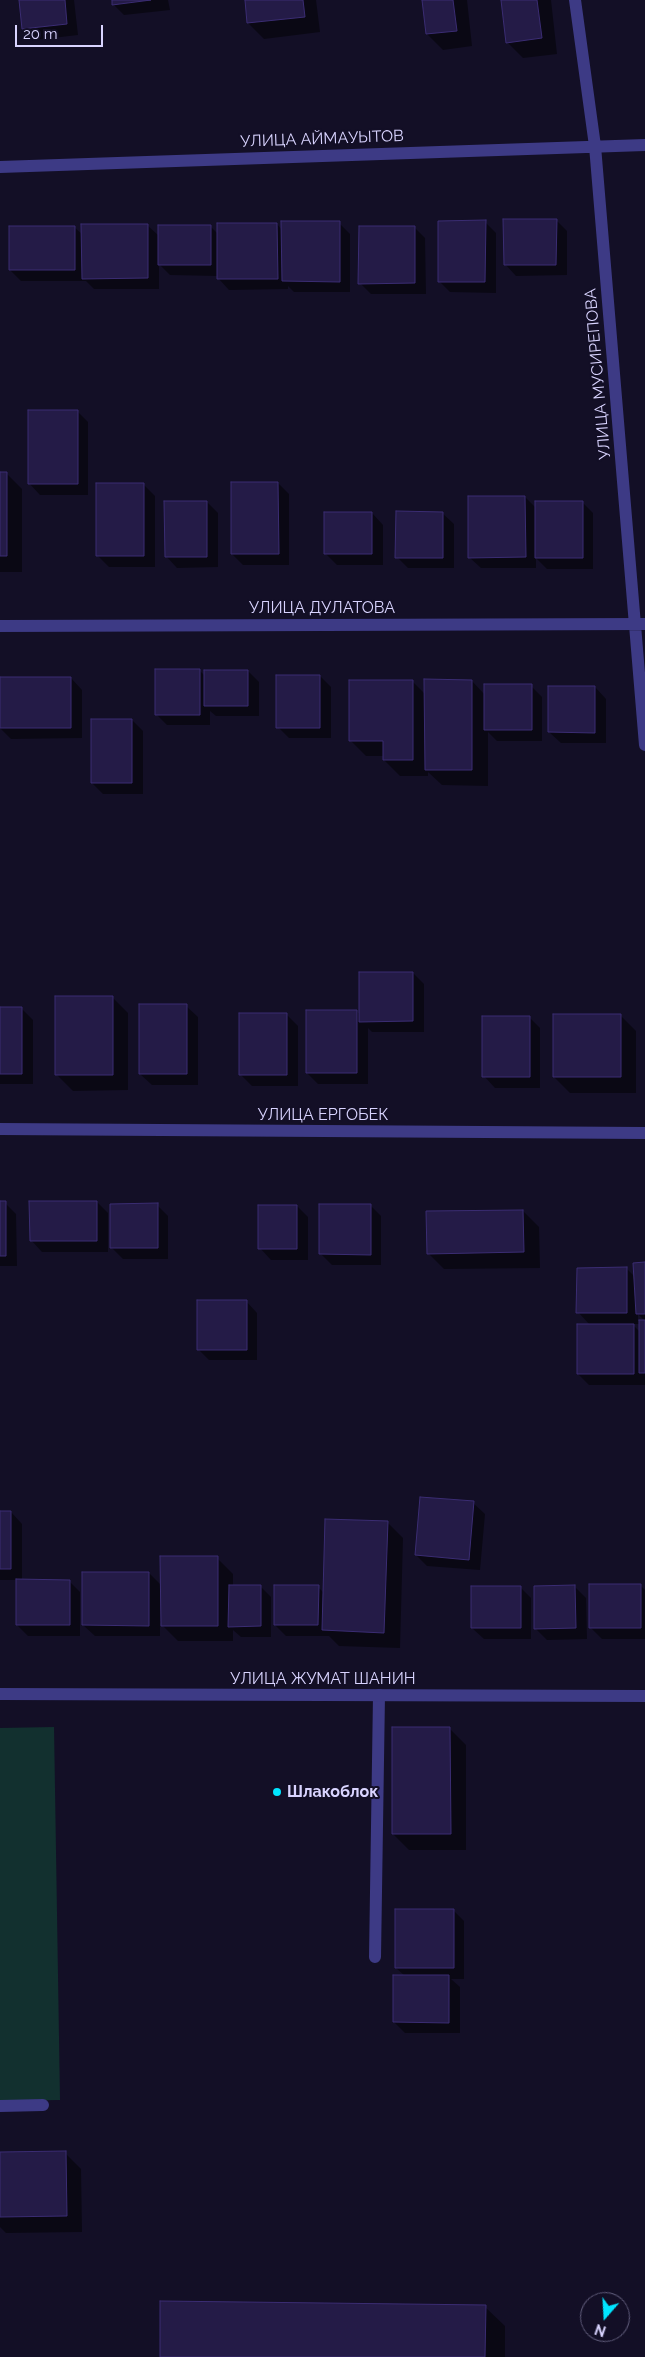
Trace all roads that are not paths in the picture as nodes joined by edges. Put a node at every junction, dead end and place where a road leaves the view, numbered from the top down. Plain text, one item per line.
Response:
1 (575, 0) edge
2 (645, 145) edge
3 (595, 146) junction
4 (0, 167) edge
5 (640, 624) edge
6 (0, 626) edge
7 (645, 746) edge
8 (0, 1129) edge
9 (645, 1133) edge
10 (0, 1694) edge
11 (379, 1695) junction
12 (645, 1696) edge
13 (375, 1957) dead end
14 (43, 2105) dead end
15 (0, 2106) edge

1 - 3 street, УЛИЦА МУСИРЕПОВА
2 - 3 street, УЛИЦА АЙМАУЫТОВ
3 - 4 street, УЛИЦА АЙМАУЫТОВ
3 - 5 street, УЛИЦА МУСИРЕПОВА
5 - 6 street, УЛИЦА ДУЛАТОВА
5 - 7 street, УЛИЦА МУСИРЕПОВА
8 - 9 street, УЛИЦА ЕРГОБЕК
10 - 11 street, УЛИЦА ЖУМАТ ШАНИН
11 - 12 street, УЛИЦА ЖУМАТ ШАНИН
11 - 13 street
14 - 15 street

